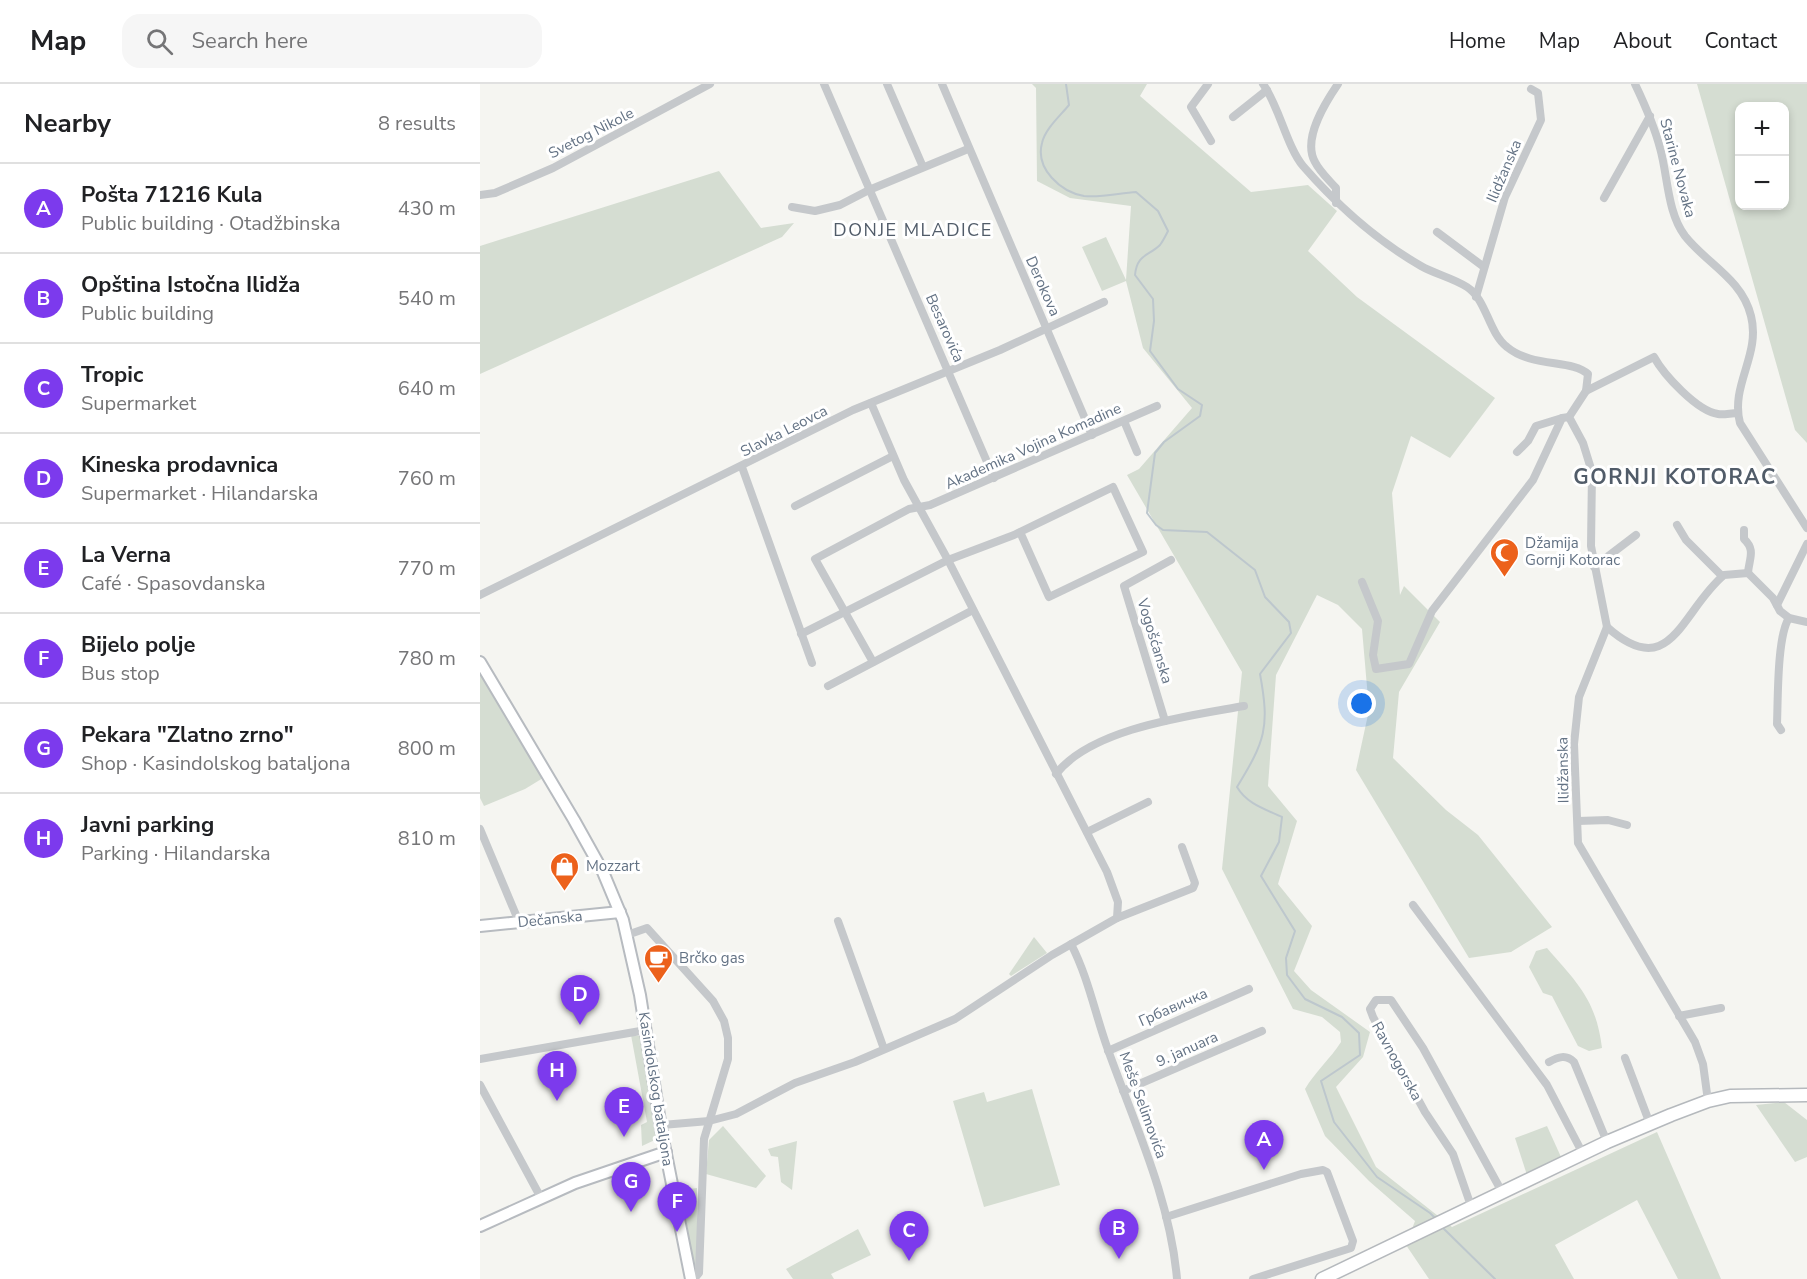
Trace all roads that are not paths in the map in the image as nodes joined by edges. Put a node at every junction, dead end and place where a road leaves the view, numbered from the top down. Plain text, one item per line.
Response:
1 (711, 84) edge
2 (824, 84) edge
3 (887, 84) edge
4 (942, 84) edge
5 (1208, 84) edge
6 (1338, 84) edge
7 (1635, 84) edge
8 (1265, 87) edge
9 (1531, 89) dead end
10 (1650, 116) junction
11 (1233, 117) dead end
12 (1211, 141) dead end
13 (968, 149) junction
14 (923, 167) junction
15 (869, 190) junction
16 (480, 195) edge
17 (1604, 198) dead end
18 (1336, 203) junction
19 (792, 207) dead end
20 (1437, 232) dead end
21 (1484, 267) junction
22 (1476, 297) junction
23 (1104, 302) dead end
24 (1047, 329) junction
25 (949, 371) junction
26 (1586, 391) junction
27 (871, 403) junction
28 (1157, 406) dead end
29 (1738, 413) junction
30 (1566, 418) junction
31 (1124, 421) junction
32 (1092, 435) junction
33 (1137, 452) dead end
34 (1517, 452) dead end
35 (893, 456) junction
36 (742, 467) junction
37 (994, 478) junction
38 (795, 506) dead end
39 (920, 508) junction
40 (1677, 525) dead end
41 (1807, 528) edge
42 (1744, 530) dead end
43 (1020, 532) junction
44 (1636, 535) dead end
45 (1807, 544) edge
46 (948, 560) junction
47 (1171, 560) dead end
48 (1594, 567) junction
49 (1748, 573) junction
50 (1722, 576) junction
51 (1362, 582) dead end
52 (480, 595) edge
53 (1777, 605) junction
54 (973, 610) junction
55 (845, 614) junction
56 (1789, 618) junction
57 (1807, 622) edge
58 (1607, 627) junction
59 (801, 634) junction
60 (480, 662) edge
61 (873, 662) junction
62 (812, 663) dead end
63 (828, 686) dead end
64 (1244, 706) dead end
65 (1165, 721) junction
66 (1781, 730) dead end
67 (1056, 774) junction
68 (1148, 802) dead end
69 (1578, 821) junction
70 (1627, 825) dead end
71 (480, 829) edge
72 (1087, 832) junction
73 (1182, 848) dead end
74 (1413, 905) dead end
75 (620, 912) junction
76 (1117, 918) junction
77 (838, 921) dead end
78 (519, 922) junction
79 (480, 926) edge
80 (627, 934) junction
81 (1071, 944) junction
82 (1249, 988) dead end
83 (1721, 1008) dead end
84 (1679, 1016) junction
85 (646, 1030) junction
86 (1262, 1031) dead end
87 (884, 1049) junction
88 (1108, 1051) junction
89 (1625, 1058) dead end
90 (480, 1059) edge
91 (1549, 1062) dead end
92 (480, 1084) edge
93 (1123, 1092) junction
94 (1807, 1095) edge
95 (1708, 1101) junction
96 (709, 1121) junction
97 (1650, 1124) junction
98 (662, 1125) junction
99 (1607, 1143) junction
100 (666, 1152) junction
101 (1583, 1154) junction
102 (1502, 1192) junction
103 (541, 1198) junction
104 (1471, 1206) junction
105 (1166, 1218) junction
106 (480, 1226) edge
107 (692, 1279) edge
108 (1177, 1279) edge
109 (1253, 1279) edge
110 (1322, 1279) edge

1 - 16 street, Svetog Nikole
2 - 15 street, Besarovića
3 - 14 street
4 - 13 street, Derokova
5 - 12 street
6 - 18 street
7 - 10 street, Starine Novaka
8 - 11 street
8 - 18 street
9 - 21 street, Ilidžanska
10 - 17 street
10 - 29 street, Starine Novaka
13 - 14 street
13 - 24 street, Derokova
14 - 15 street
15 - 19 street
15 - 25 street, Besarovića
18 - 22 street
20 - 21 street
21 - 22 street, Ilidžanska
22 - 26 street
23 - 24 street, Slavka Leovca
24 - 25 street, Slavka Leovca
24 - 32 street, Derokova
25 - 27 street, Slavka Leovca
25 - 37 street, Besarovića
26 - 29 street
26 - 30 street
27 - 35 street
27 - 36 street, Slavka Leovca
28 - 31 street, Akademika Vojina Komadine
29 - 41 street, Starine Novaka
30 - 34 street
30 - 48 street
30 - 51 street
31 - 32 street, Akademika Vojina Komadine
31 - 33 street
32 - 37 street, Akademika Vojina Komadine
35 - 38 street
35 - 39 street
36 - 52 street, Slavka Leovca
36 - 59 street
37 - 39 street, Akademika Vojina Komadine
39 - 46 street
39 - 55 street, Akademika Vojina Komadine
40 - 50 street
42 - 49 street
43 - 43 street
43 - 46 street
44 - 48 street
45 - 53 street
46 - 54 street
46 - 55 street
47 - 65 street, Vogošćanska
48 - 58 street
49 - 50 street
49 - 53 street
50 - 58 street
53 - 56 street
54 - 61 street
54 - 67 street
55 - 59 street
55 - 61 street, Akademika Vojina Komadine
56 - 57 street
56 - 66 street
58 - 69 street, Ilidžanska
59 - 62 street
60 - 75 street, Kasindolskog bataljona
61 - 63 street
64 - 65 street
65 - 67 street
67 - 72 street
68 - 72 street
69 - 70 street
69 - 84 street, Ilidžanska
71 - 78 street
72 - 76 street
73 - 76 street
74 - 101 street
75 - 78 street, Dečanska
75 - 80 street, Kasindolskog bataljona
76 - 81 street
77 - 87 street
78 - 79 street, Dečanska
80 - 85 street, Kasindolskog bataljona
80 - 96 street, Kasindolskog bataljona
81 - 87 street
81 - 88 street, Meše Selimovića
82 - 88 street, Грбавичка
83 - 84 street
84 - 95 street, Ilidžanska
85 - 90 street
85 - 98 street, Kasindolskog bataljona
86 - 93 street, 9. januara
87 - 96 street
88 - 93 street, Meše Selimovića
89 - 97 street
91 - 99 street
92 - 103 street
93 - 105 street, Meše Selimovića
94 - 95 main road
95 - 97 main road
96 - 98 street
96 - 107 street, Kasindolskog bataljona
97 - 99 main road
98 - 100 street, Kasindolskog bataljona
99 - 101 main road
100 - 103 street
100 - 107 street, Kasindolskog bataljona
101 - 102 main road
102 - 104 main road
102 - 104 street, Ravnogorska
103 - 106 street
104 - 110 main road
105 - 108 street, Meše Selimovića
105 - 109 street

